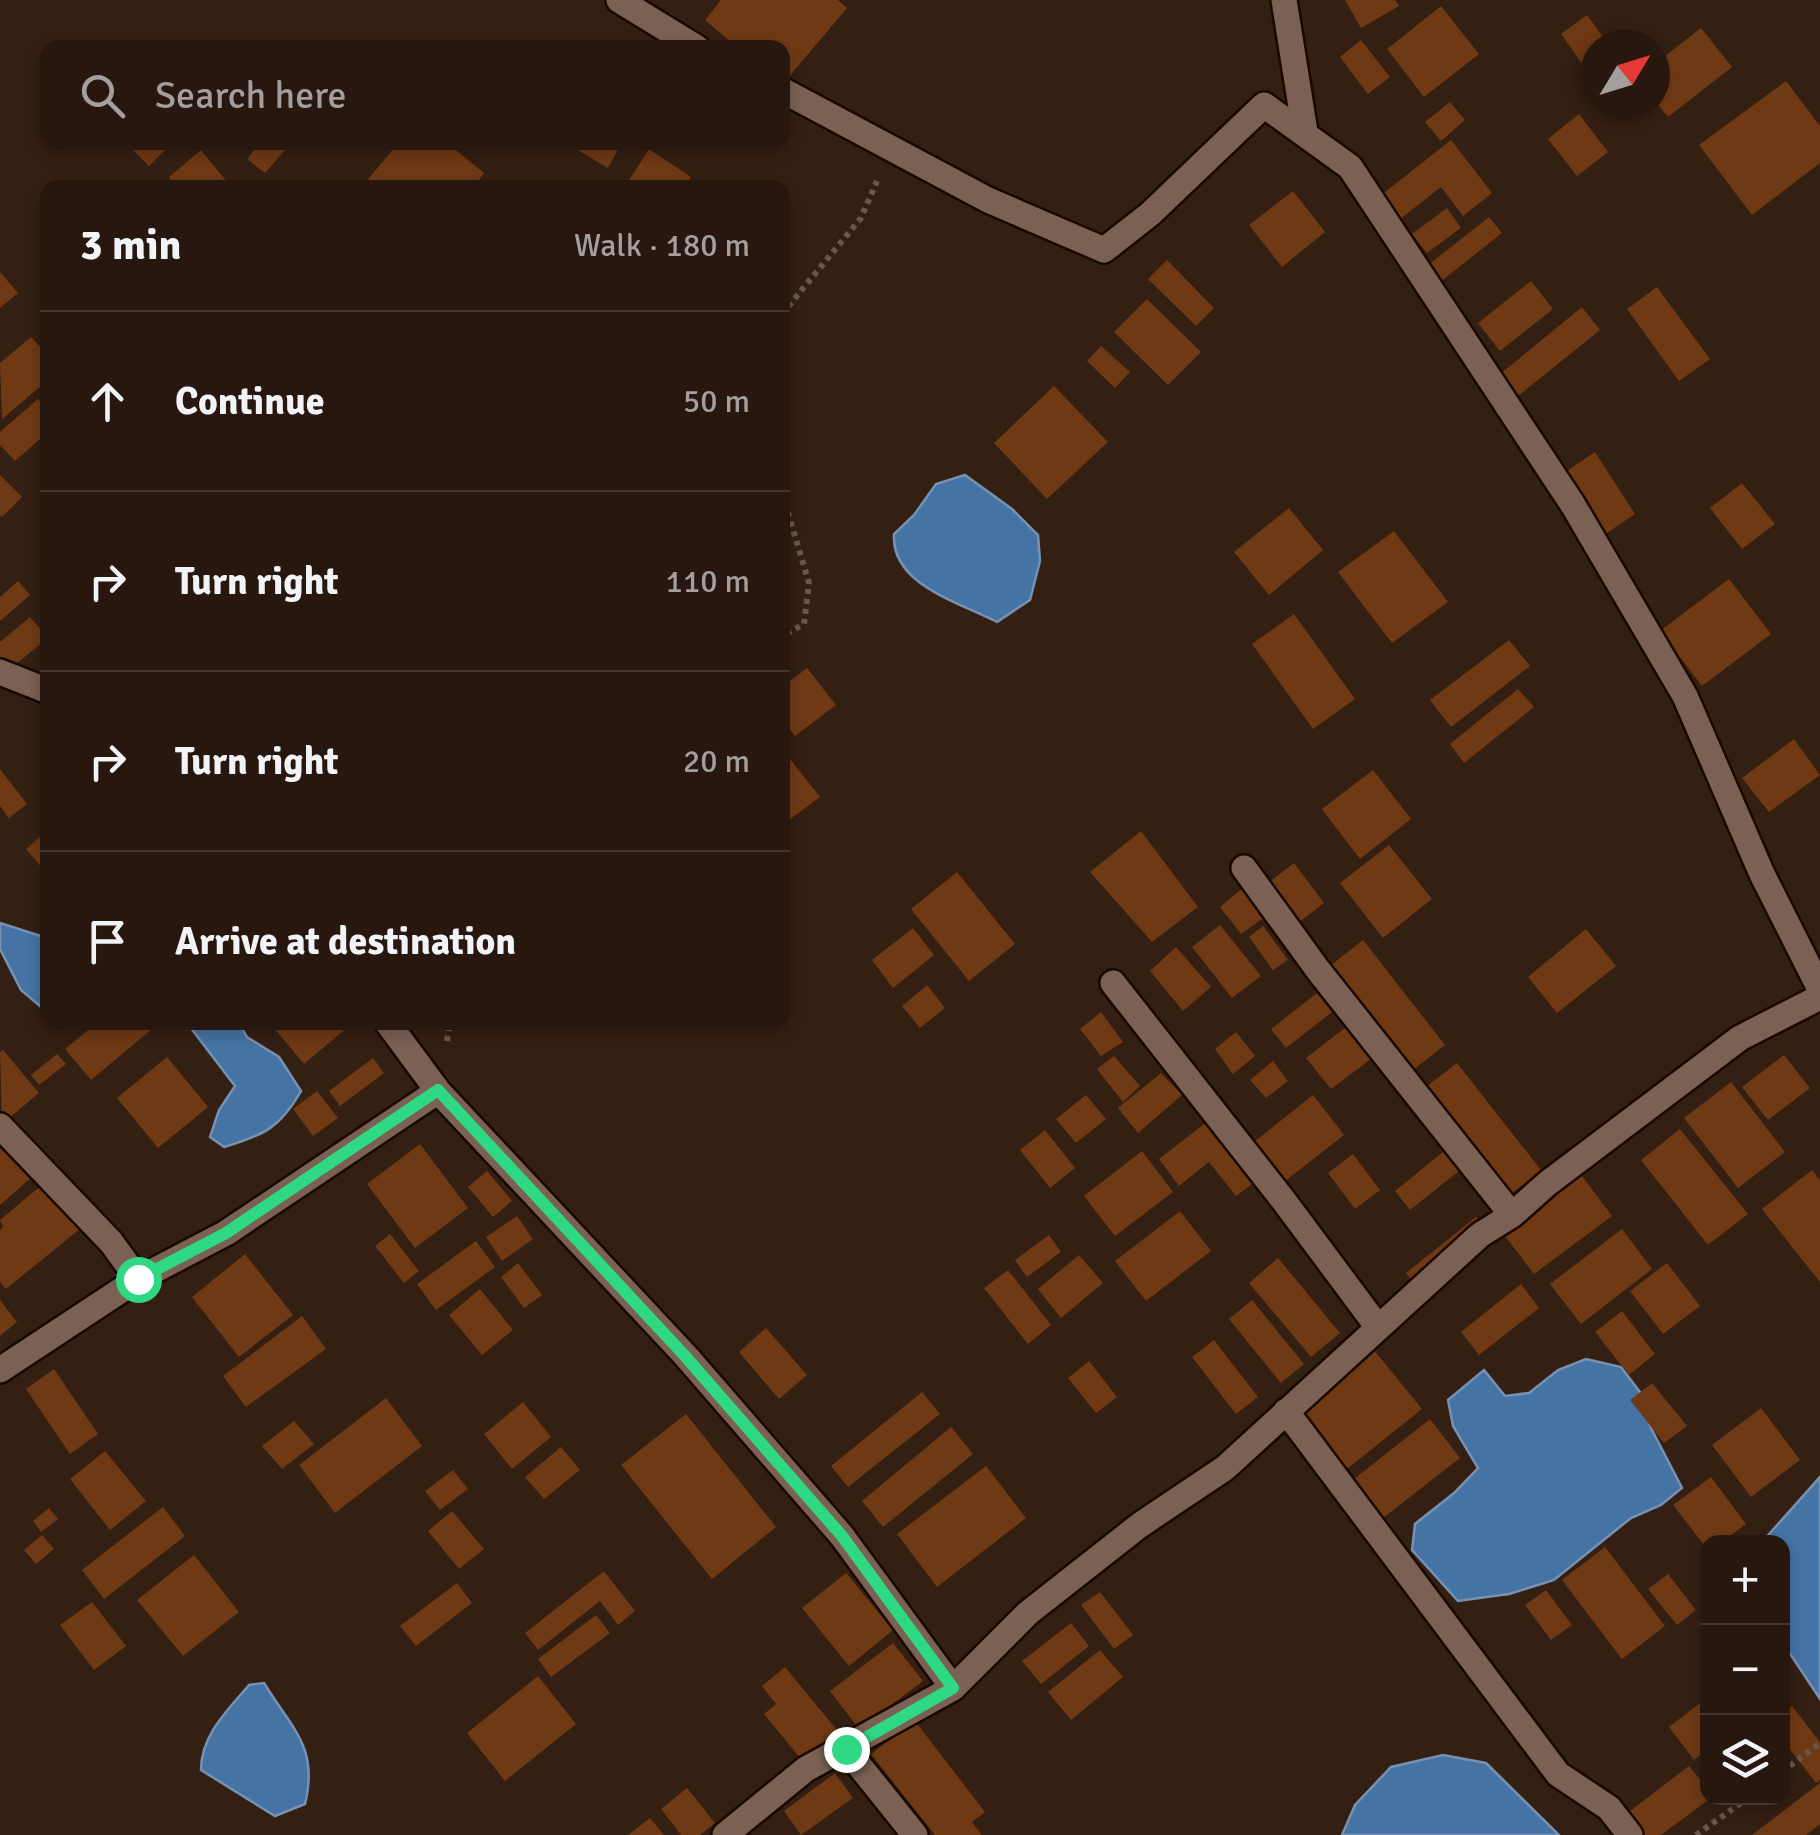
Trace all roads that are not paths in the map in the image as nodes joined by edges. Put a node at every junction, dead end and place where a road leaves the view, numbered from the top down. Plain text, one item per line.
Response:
1 (619, 0) edge
2 (1284, 0) edge
3 (684, 40) edge
4 (790, 94) edge
5 (1305, 132) junction
6 (0, 672) edge
7 (40, 688) edge
8 (1244, 868) dead end
9 (1113, 983) dead end
10 (1820, 989) edge
11 (1820, 997) edge
12 (393, 1030) edge
13 (438, 1090) junction
14 (0, 1126) edge
15 (1512, 1215) junction
16 (138, 1279) junction
17 (1377, 1326) junction
18 (0, 1370) edge
19 (1286, 1411) junction
20 (953, 1688) junction
21 (846, 1749) junction
22 (725, 1835) edge
23 (915, 1835) edge
24 (1630, 1835) edge

1 - 3 street
2 - 5 street
4 - 5 street
5 - 10 street
6 - 7 street
8 - 15 street
9 - 17 street
11 - 15 street
12 - 13 street
13 - 16 street
13 - 20 street
14 - 16 street
15 - 17 street
16 - 18 street
17 - 19 street
19 - 20 street
19 - 24 street
20 - 21 street
21 - 22 street
21 - 23 street

